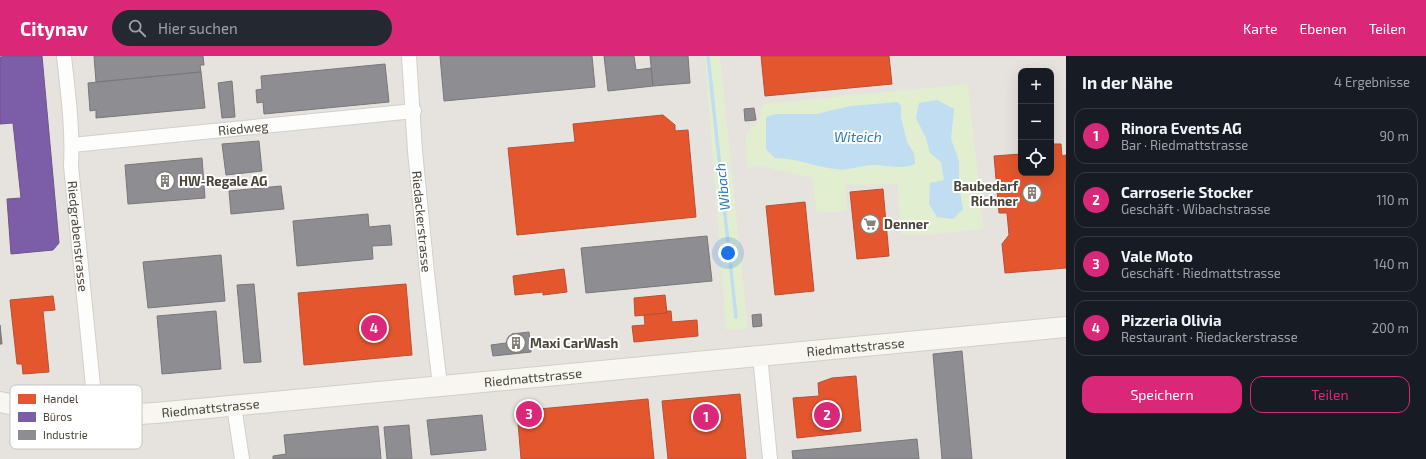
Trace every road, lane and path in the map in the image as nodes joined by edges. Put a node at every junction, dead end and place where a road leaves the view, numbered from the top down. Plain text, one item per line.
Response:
1 (64, 56) edge
2 (409, 56) edge
3 (414, 111) junction
4 (72, 145) junction
5 (1066, 326) edge
6 (760, 355) junction
7 (93, 385) edge
8 (440, 386) junction
9 (0, 402) edge
10 (10, 404) edge
11 (234, 406) junction
12 (142, 413) edge
13 (242, 459) edge
14 (770, 459) edge

1 - 4 street, Riedgrabenstrasse
2 - 3 street, Riedackerstrasse
3 - 4 street, Riedweg
3 - 8 street, Riedackerstrasse
4 - 7 street, Riedgrabenstrasse
5 - 6 main road, Riedmattstrasse
6 - 8 main road, Riedmattstrasse
6 - 14 street
8 - 11 main road, Riedmattstrasse
9 - 10 main road, Riedmattstrasse
11 - 12 main road, Riedmattstrasse
11 - 13 street

